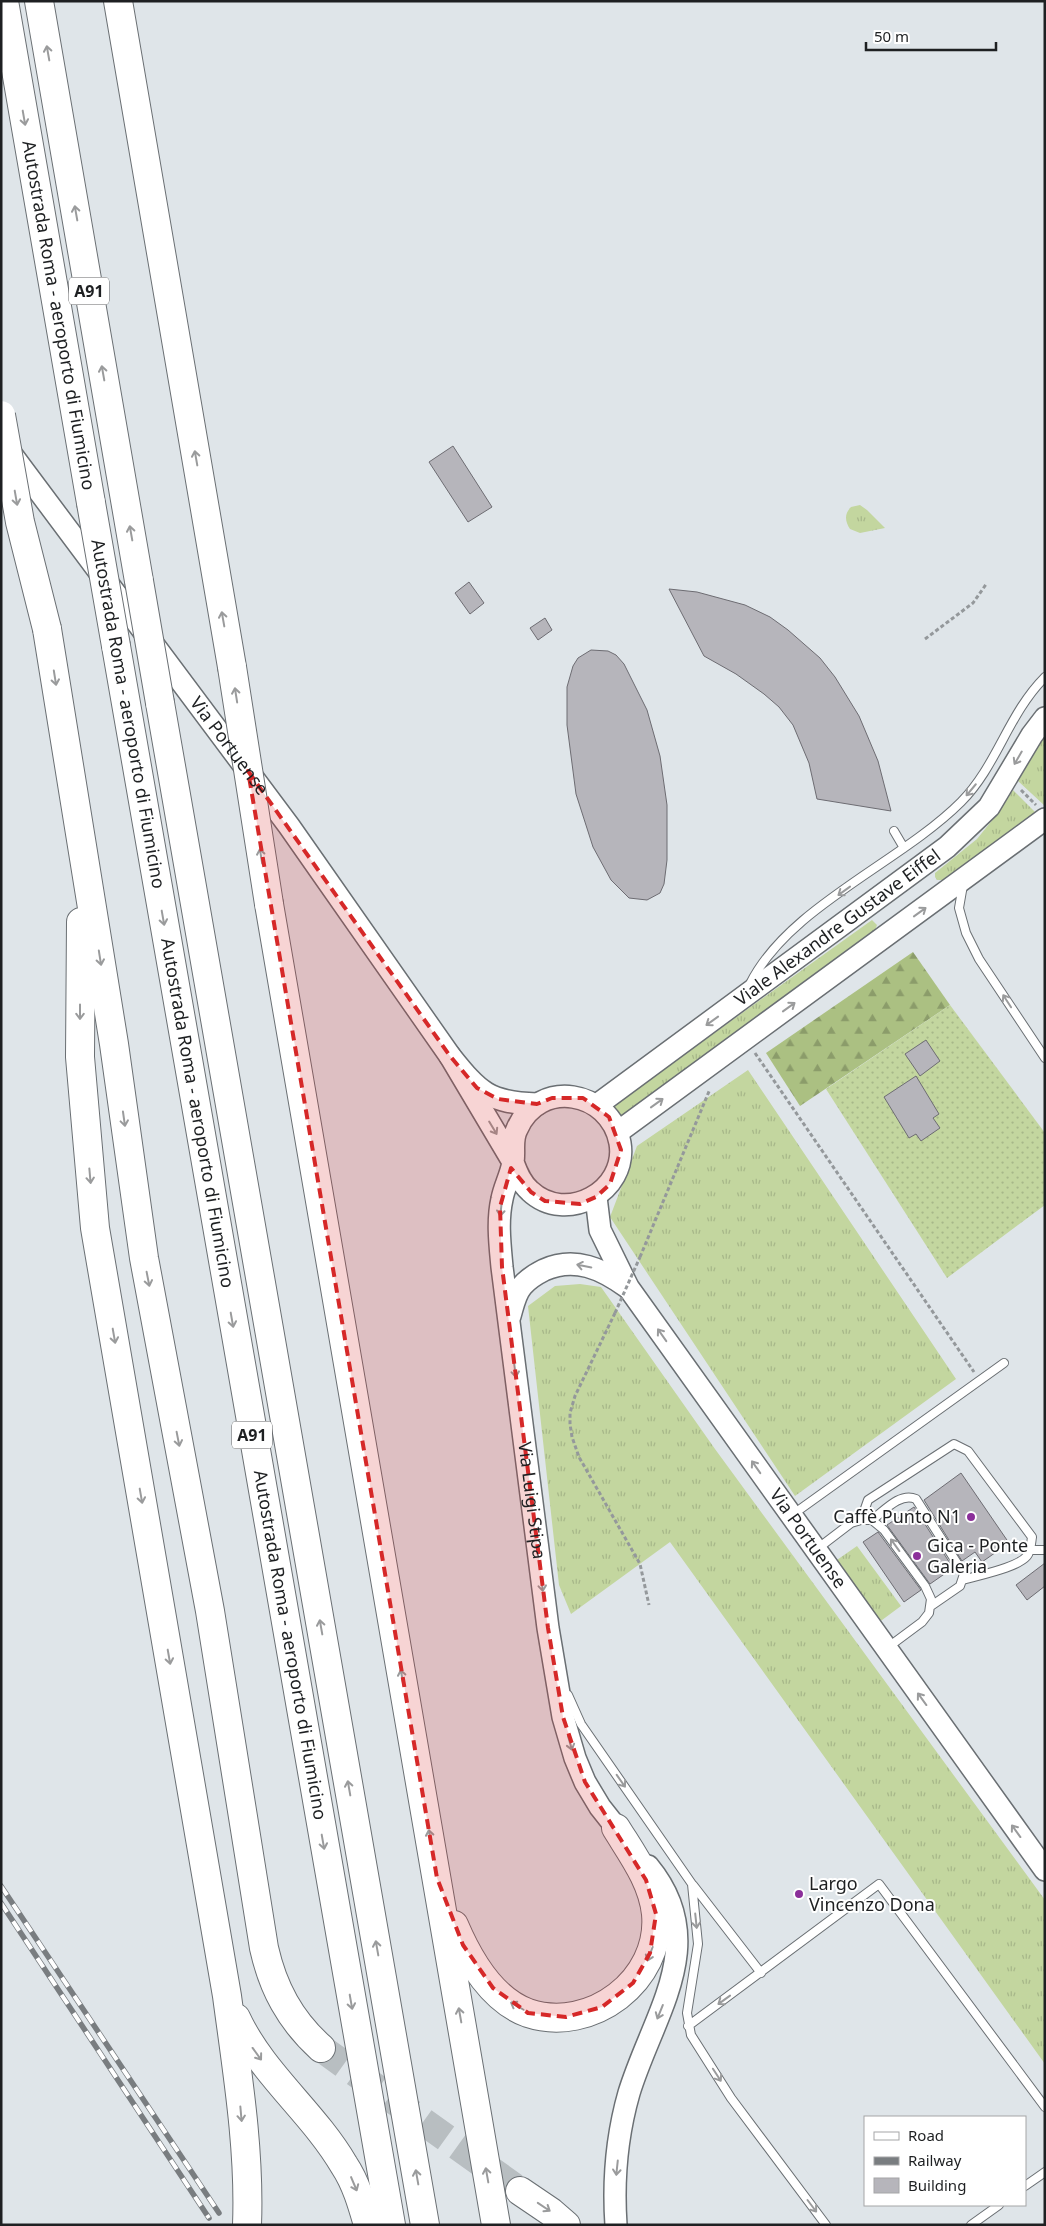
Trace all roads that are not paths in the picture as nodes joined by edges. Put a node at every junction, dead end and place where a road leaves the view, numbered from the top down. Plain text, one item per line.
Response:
1 (4, 1) edge
2 (39, 1) edge
3 (118, 1) edge
4 (132, 1) edge
5 (173, 319) junction
6 (1, 415) edge
7 (1, 441) edge
8 (1045, 676) edge
9 (1045, 718) edge
10 (1043, 814) edge
11 (894, 830) dead end
12 (81, 841) junction
13 (904, 848) junction
14 (964, 880) junction
15 (743, 998) junction
16 (450, 1056) junction
17 (1045, 1058) edge
18 (538, 1104) junction
19 (597, 1105) junction
20 (618, 1132) junction
21 (513, 1162) junction
22 (596, 1197) junction
23 (628, 1287) junction
24 (509, 1321) junction
25 (1004, 1363) dead end
26 (790, 1516) junction
27 (861, 1520) junction
28 (872, 1520) junction
29 (815, 1550) junction
30 (1030, 1550) junction
31 (1045, 1550) edge
32 (963, 1580) junction
33 (931, 1606) junction
34 (548, 1628) junction
35 (886, 1649) junction
36 (616, 1828) junction
37 (1045, 1870) edge
38 (437, 1878) junction
39 (692, 1884) junction
40 (761, 1973) junction
41 (227, 1996) junction
42 (688, 2026) junction
43 (321, 2048) tunnel mouth
44 (1045, 2107) edge
45 (1045, 2172) edge
46 (1026, 2185) edge
47 (520, 2191) tunnel mouth
48 (998, 2206) edge
49 (496, 2224) edge
50 (246, 2225) edge
51 (368, 2225) edge
52 (391, 2225) edge
53 (425, 2225) edge
54 (566, 2225) edge
55 (616, 2225) edge
56 (826, 2225) edge
57 (971, 2225) edge

1 -> 52 highway, Autostrada Roma - aeroporto di Fiumicino / A91, bridge
53 -> 2 highway, Autostrada Roma - aeroporto di Fiumicino / A91, bridge
3 - 5 highway
4 - 5 highway
38 -> 5 highway, bridge
6 -> 12 highway, bridge
7 - 16 main road, Via Portuense
8 -> 13 lane
9 -> 15 main road, Viale Alexandre Gustave Eiffel
10 - 14 main road, Viale Alexandre Gustave Eiffel
11 - 13 lane
12 -> 41 highway
12 -> 43 highway
13 -> 15 lane
17 -> 14 lane
20 -> 14 main road, Viale Alexandre Gustave Eiffel
15 -> 19 main road, Viale Alexandre Gustave Eiffel
16 - 18 main road, Via Portuense
16 -> 21 main road, Via Portuense
18 - 19 main road, Via Portuense
18 - 21 main road, Via Portuense
19 - 20 main road, Via Portuense
20 - 22 main road, Via Portuense
21 - 22 main road, Via Portuense
21 -> 24 main road, Via Luigi Stipa
22 - 23 main road, Via Portuense
23 -> 24 main road
26 -> 23 main road, Via Portuense
24 -> 34 main road, Via Luigi Stipa
25 - 26 lane
26 - 29 main road, Via Portuense
27 - 28 lane
27 - 29 lane
27 - 30 lane
28 - 32 lane
33 -> 28 lane
29 - 35 main road, Via Portuense
30 - 31 lane
30 - 32 lane
32 - 33 lane
33 - 35 lane
34 -> 36 main road, Via Luigi Stipa
34 -> 39 lane
37 -> 35 main road, Via Portuense
36 -> 38 highway
36 -> 55 main road, Via Luigi Stipa
49 -> 38 highway
39 - 40 lane
39 -> 42 lane
40 -> 42 lane
40 - 44 lane
41 -> 50 highway
41 -> 51 highway
42 -> 56 lane
45 - 46 lane
47 -> 54 highway
48 - 57 lane

